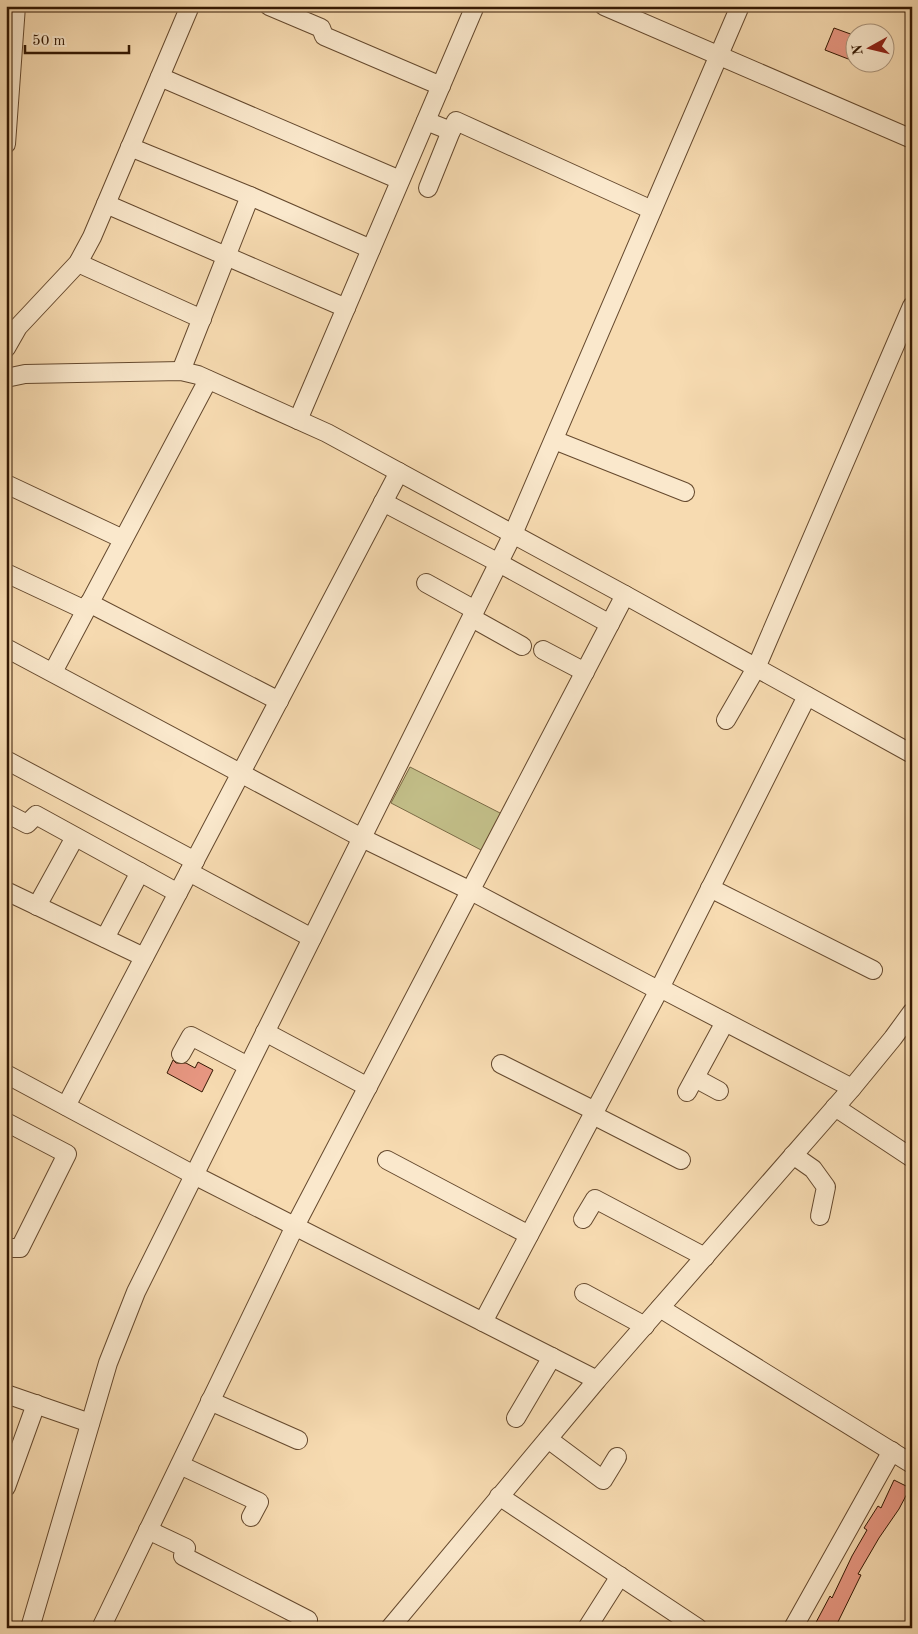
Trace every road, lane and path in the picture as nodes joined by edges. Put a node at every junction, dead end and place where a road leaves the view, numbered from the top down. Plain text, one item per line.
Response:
1 (16, 6) edge
2 (190, 6) edge
3 (269, 6) edge
4 (475, 6) edge
5 (604, 6) edge
6 (740, 6) edge
7 (719, 55) junction
8 (160, 77) junction
9 (441, 86) junction
10 (426, 121) junction
11 (451, 131) junction
12 (912, 139) edge
13 (6, 144) edge
14 (130, 147) junction
15 (400, 180) junction
16 (428, 188) dead end
17 (250, 196) junction
18 (106, 204) junction
19 (652, 210) junction
20 (371, 249) junction
21 (227, 256) junction
22 (78, 263) junction
23 (912, 306) edge
24 (346, 308) junction
25 (202, 318) junction
26 (6, 348) edge
27 (181, 371) junction
28 (6, 378) edge
29 (208, 380) junction
30 (298, 420) junction
31 (554, 440) junction
32 (399, 472) junction
33 (6, 484) edge
34 (684, 492) dead end
35 (383, 502) junction
36 (513, 534) junction
37 (123, 539) junction
38 (499, 563) junction
39 (6, 574) edge
40 (426, 583) dead end
41 (625, 595) junction
42 (87, 606) junction
43 (474, 614) junction
44 (610, 624) junction
45 (522, 646) dead end
46 (6, 648) edge
47 (543, 650) dead end
48 (756, 668) junction
49 (52, 672) junction
50 (585, 672) junction
51 (807, 696) junction
52 (279, 701) junction
53 (726, 720) dead end
54 (912, 754) edge
55 (6, 760) edge
56 (241, 772) junction
57 (6, 813) edge
58 (75, 837) junction
59 (362, 838) junction
60 (192, 866) junction
61 (140, 872) junction
62 (710, 888) junction
63 (6, 890) edge
64 (471, 891) junction
65 (178, 893) junction
66 (37, 906) junction
67 (104, 938) junction
68 (312, 938) junction
69 (144, 957) junction
70 (873, 970) dead end
71 (659, 989) junction
72 (912, 1012) edge
73 (725, 1022) junction
74 (265, 1032) junction
75 (182, 1054) dead end
76 (501, 1064) dead end
77 (248, 1066) junction
78 (6, 1074) edge
79 (368, 1087) junction
80 (852, 1088) junction
81 (719, 1092) dead end
82 (66, 1106) junction
83 (835, 1107) junction
84 (594, 1113) junction
85 (6, 1122) edge
86 (793, 1155) junction
87 (912, 1158) edge
88 (387, 1160) dead end
89 (681, 1160) dead end
90 (194, 1175) junction
91 (820, 1216) dead end
92 (583, 1218) dead end
93 (295, 1226) junction
94 (529, 1235) junction
95 (6, 1248) edge
96 (705, 1257) junction
97 (584, 1293) dead end
98 (660, 1308) junction
99 (483, 1322) junction
100 (645, 1326) junction
101 (552, 1357) junction
102 (597, 1380) junction
103 (6, 1394) edge
104 (210, 1401) junction
105 (36, 1404) junction
106 (516, 1418) dead end
107 (90, 1423) junction
108 (548, 1439) junction
109 (298, 1440) dead end
110 (892, 1451) junction
111 (617, 1457) dead end
112 (912, 1464) edge
113 (180, 1465) junction
114 (9, 1468) edge
115 (6, 1487) edge
116 (499, 1496) junction
117 (258, 1503) dead end
118 (148, 1530) junction
119 (620, 1576) junction
120 (308, 1620) dead end
121 (30, 1628) edge
122 (101, 1628) edge
123 (390, 1628) edge
124 (587, 1628) edge
125 (698, 1628) edge
126 (793, 1628) edge

1 - 13 street
2 - 8 street
3 - 9 street
4 - 9 street
5 - 7 street
6 - 7 street
7 - 12 street
7 - 19 street
8 - 14 street
8 - 15 street
9 - 10 street
10 - 11 street
10 - 15 street
11 - 16 street
11 - 19 street
14 - 17 street
14 - 18 street
15 - 20 street
17 - 20 street
17 - 21 street
18 - 21 street
18 - 22 street
19 - 31 street
20 - 24 street
21 - 24 street
21 - 25 street
22 - 25 street
22 - 26 street
23 - 48 street
24 - 30 street
25 - 27 street
27 - 28 street
27 - 29 street
29 - 30 street
29 - 37 street
30 - 32 street
31 - 34 street
31 - 36 street
32 - 35 street
32 - 36 street
33 - 37 street
35 - 38 street
35 - 52 street
36 - 38 street
36 - 41 street
37 - 42 street
38 - 43 street
38 - 44 street
39 - 42 street
40 - 43 street
41 - 44 street
41 - 48 street
42 - 49 street
42 - 52 street
43 - 45 street
43 - 59 street
44 - 50 street
46 - 49 street
47 - 50 street
48 - 51 street
48 - 53 street
49 - 56 street
50 - 64 street
51 - 54 street
51 - 62 street
52 - 56 street
55 - 60 street
56 - 59 street
56 - 60 street
57 - 58 street
58 - 61 street
58 - 66 street
59 - 64 street
59 - 68 street
60 - 65 street
60 - 68 street
61 - 65 street
61 - 67 street
62 - 70 street
62 - 71 street
63 - 66 street
64 - 71 street
64 - 79 street
65 - 69 street
66 - 67 street
67 - 69 street
68 - 74 street
69 - 82 street
71 - 73 street
71 - 84 street
72 - 80 street
73 - 80 street
73 - 81 street
74 - 77 street
74 - 79 street
75 - 77 street
76 - 84 street
77 - 90 street
78 - 82 street
79 - 93 street
80 - 83 street
82 - 90 street
83 - 86 street
83 - 87 street
84 - 89 street
84 - 94 street
85 - 95 street
86 - 91 street
86 - 96 street
88 - 94 street
90 - 93 street
90 - 107 street
92 - 96 street
93 - 99 street
93 - 104 street
94 - 99 street
96 - 98 street
97 - 100 street
98 - 100 street
98 - 110 street
99 - 101 street
100 - 102 street
101 - 102 street
101 - 106 street
102 - 108 street
103 - 105 street
104 - 109 street
104 - 113 street
105 - 107 street
105 - 114 street
107 - 121 street
108 - 111 street
108 - 116 street
110 - 112 street
110 - 126 street
113 - 117 street
113 - 118 street
114 - 115 street
116 - 119 street
116 - 123 street
118 - 120 street
118 - 122 street
119 - 124 street
119 - 125 street

